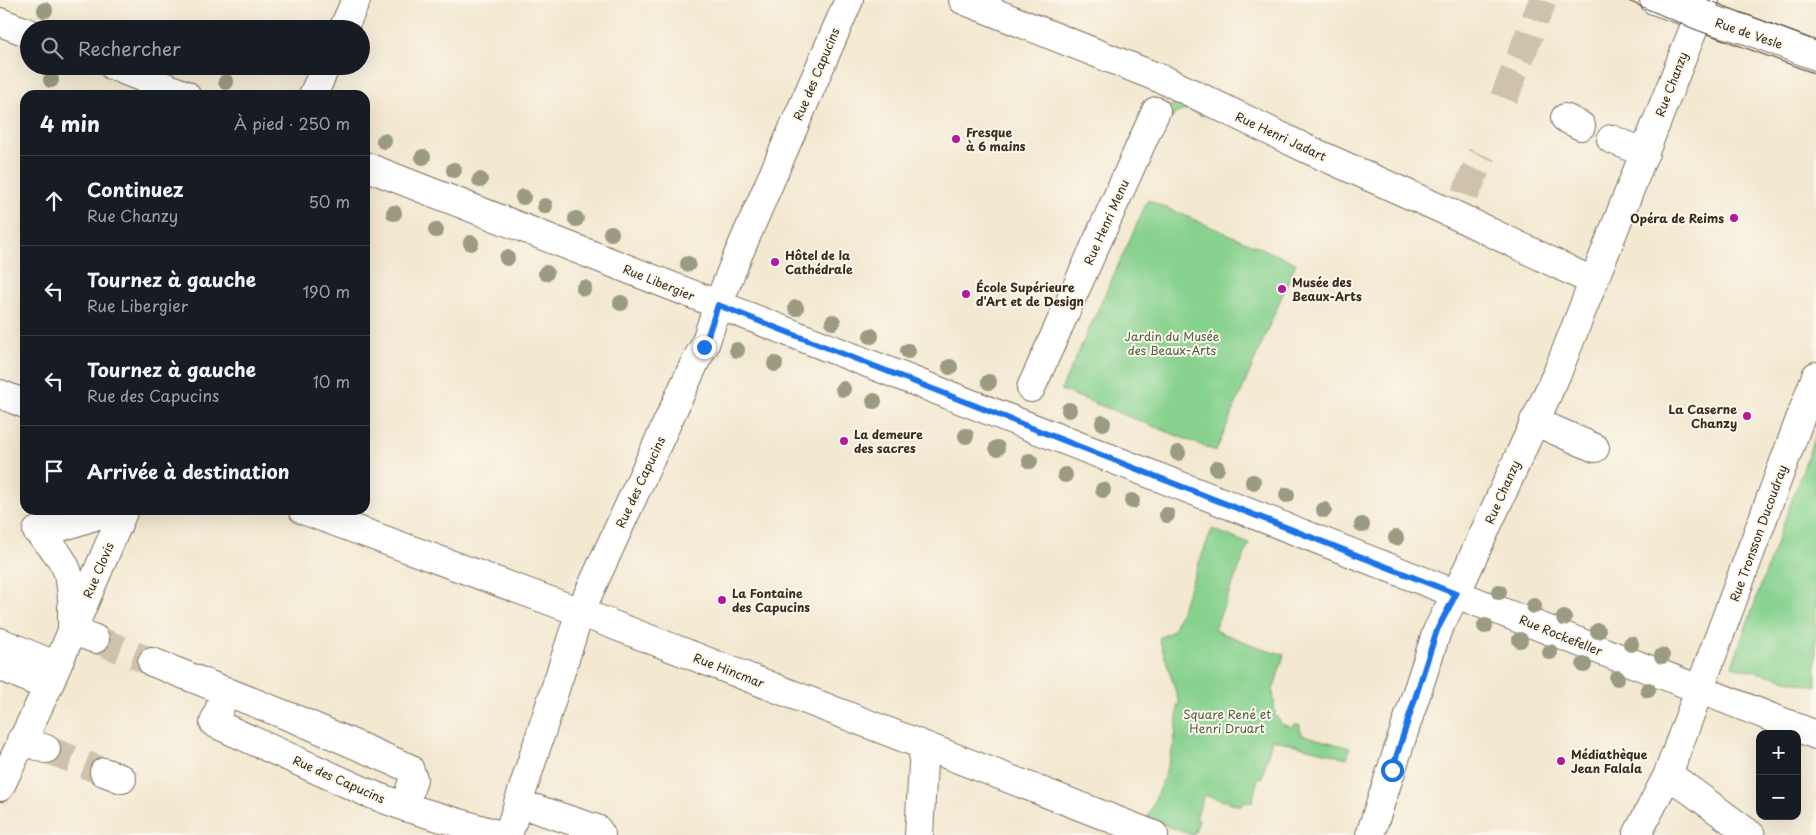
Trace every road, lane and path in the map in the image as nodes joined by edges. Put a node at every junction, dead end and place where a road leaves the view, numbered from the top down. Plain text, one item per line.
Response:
1 (356, 0) edge
2 (849, 0) edge
3 (963, 0) edge
4 (1654, 0) edge
5 (1702, 8) edge
6 (346, 20) edge
7 (0, 22) edge
8 (20, 30) edge
9 (1816, 56) edge
10 (136, 75) edge
11 (322, 75) edge
12 (173, 90) edge
13 (315, 90) edge
14 (1156, 111) dead end
15 (1611, 140) dead end
16 (1645, 153) junction
17 (370, 168) edge
18 (1594, 282) junction
19 (718, 305) junction
20 (1816, 376) edge
21 (1032, 388) dead end
22 (0, 394) edge
23 (20, 402) edge
24 (1534, 421) junction
25 (1595, 448) dead end
26 (97, 515) edge
27 (122, 515) edge
28 (317, 515) edge
29 (1456, 594) junction
30 (580, 612) junction
31 (84, 635) junction
32 (0, 642) edge
33 (152, 662) tunnel mouth
34 (0, 666) edge
35 (52, 677) junction
36 (1700, 690) junction
37 (226, 691) junction
38 (1816, 735) edge
39 (924, 746) junction
40 (1668, 774) junction
41 (0, 787) edge
42 (406, 806) junction
43 (513, 825) edge
44 (601, 835) edge
45 (919, 835) edge
46 (1154, 835) edge
47 (1370, 835) edge
48 (1637, 835) edge
49 (1752, 835) edge

1 - 6 street
2 - 19 street, Rue des Capucins
3 - 18 street, Rue Henri Jadart
4 - 5 street, Rue de Vesle
5 - 9 street, Rue de Vesle
5 - 16 street, Rue Chanzy
7 - 8 street
10 - 12 street
11 - 13 street
14 - 21 street, Rue Henri Menu
15 - 16 street
16 - 18 street, Rue Chanzy
17 - 19 street, Rue Libergier
18 - 24 street, Rue Chanzy
19 - 29 street, Rue Libergier
19 - 30 street, Rue des Capucins
20 - 36 street, Rue Tronsson Ducoudray
22 - 23 street
24 - 25 street
24 - 29 street, Rue Chanzy
26 - 31 street
27 - 31 street, Rue Clovis
28 - 30 street, Rue Hincmar
29 - 36 street, Rue Rockefeller
29 - 47 street, Rue Chanzy
30 - 39 street, Rue Hincmar
30 - 43 street, Rue des Capucins
31 - 35 street, Rue Clovis
32 - 35 street
33 - 37 street
34 - 35 street
35 - 41 street, Rue Clovis
36 - 38 street, Rue Rockefeller
36 - 40 street, Rue Tronsson Ducoudray
37 - 42 street
37 - 42 street, Rue des Capucins
39 - 45 street
39 - 46 street, Rue Hincmar
40 - 48 street, Rue Tronsson Ducoudray
40 - 49 street
42 - 43 street, Rue des Capucins
43 - 44 street

